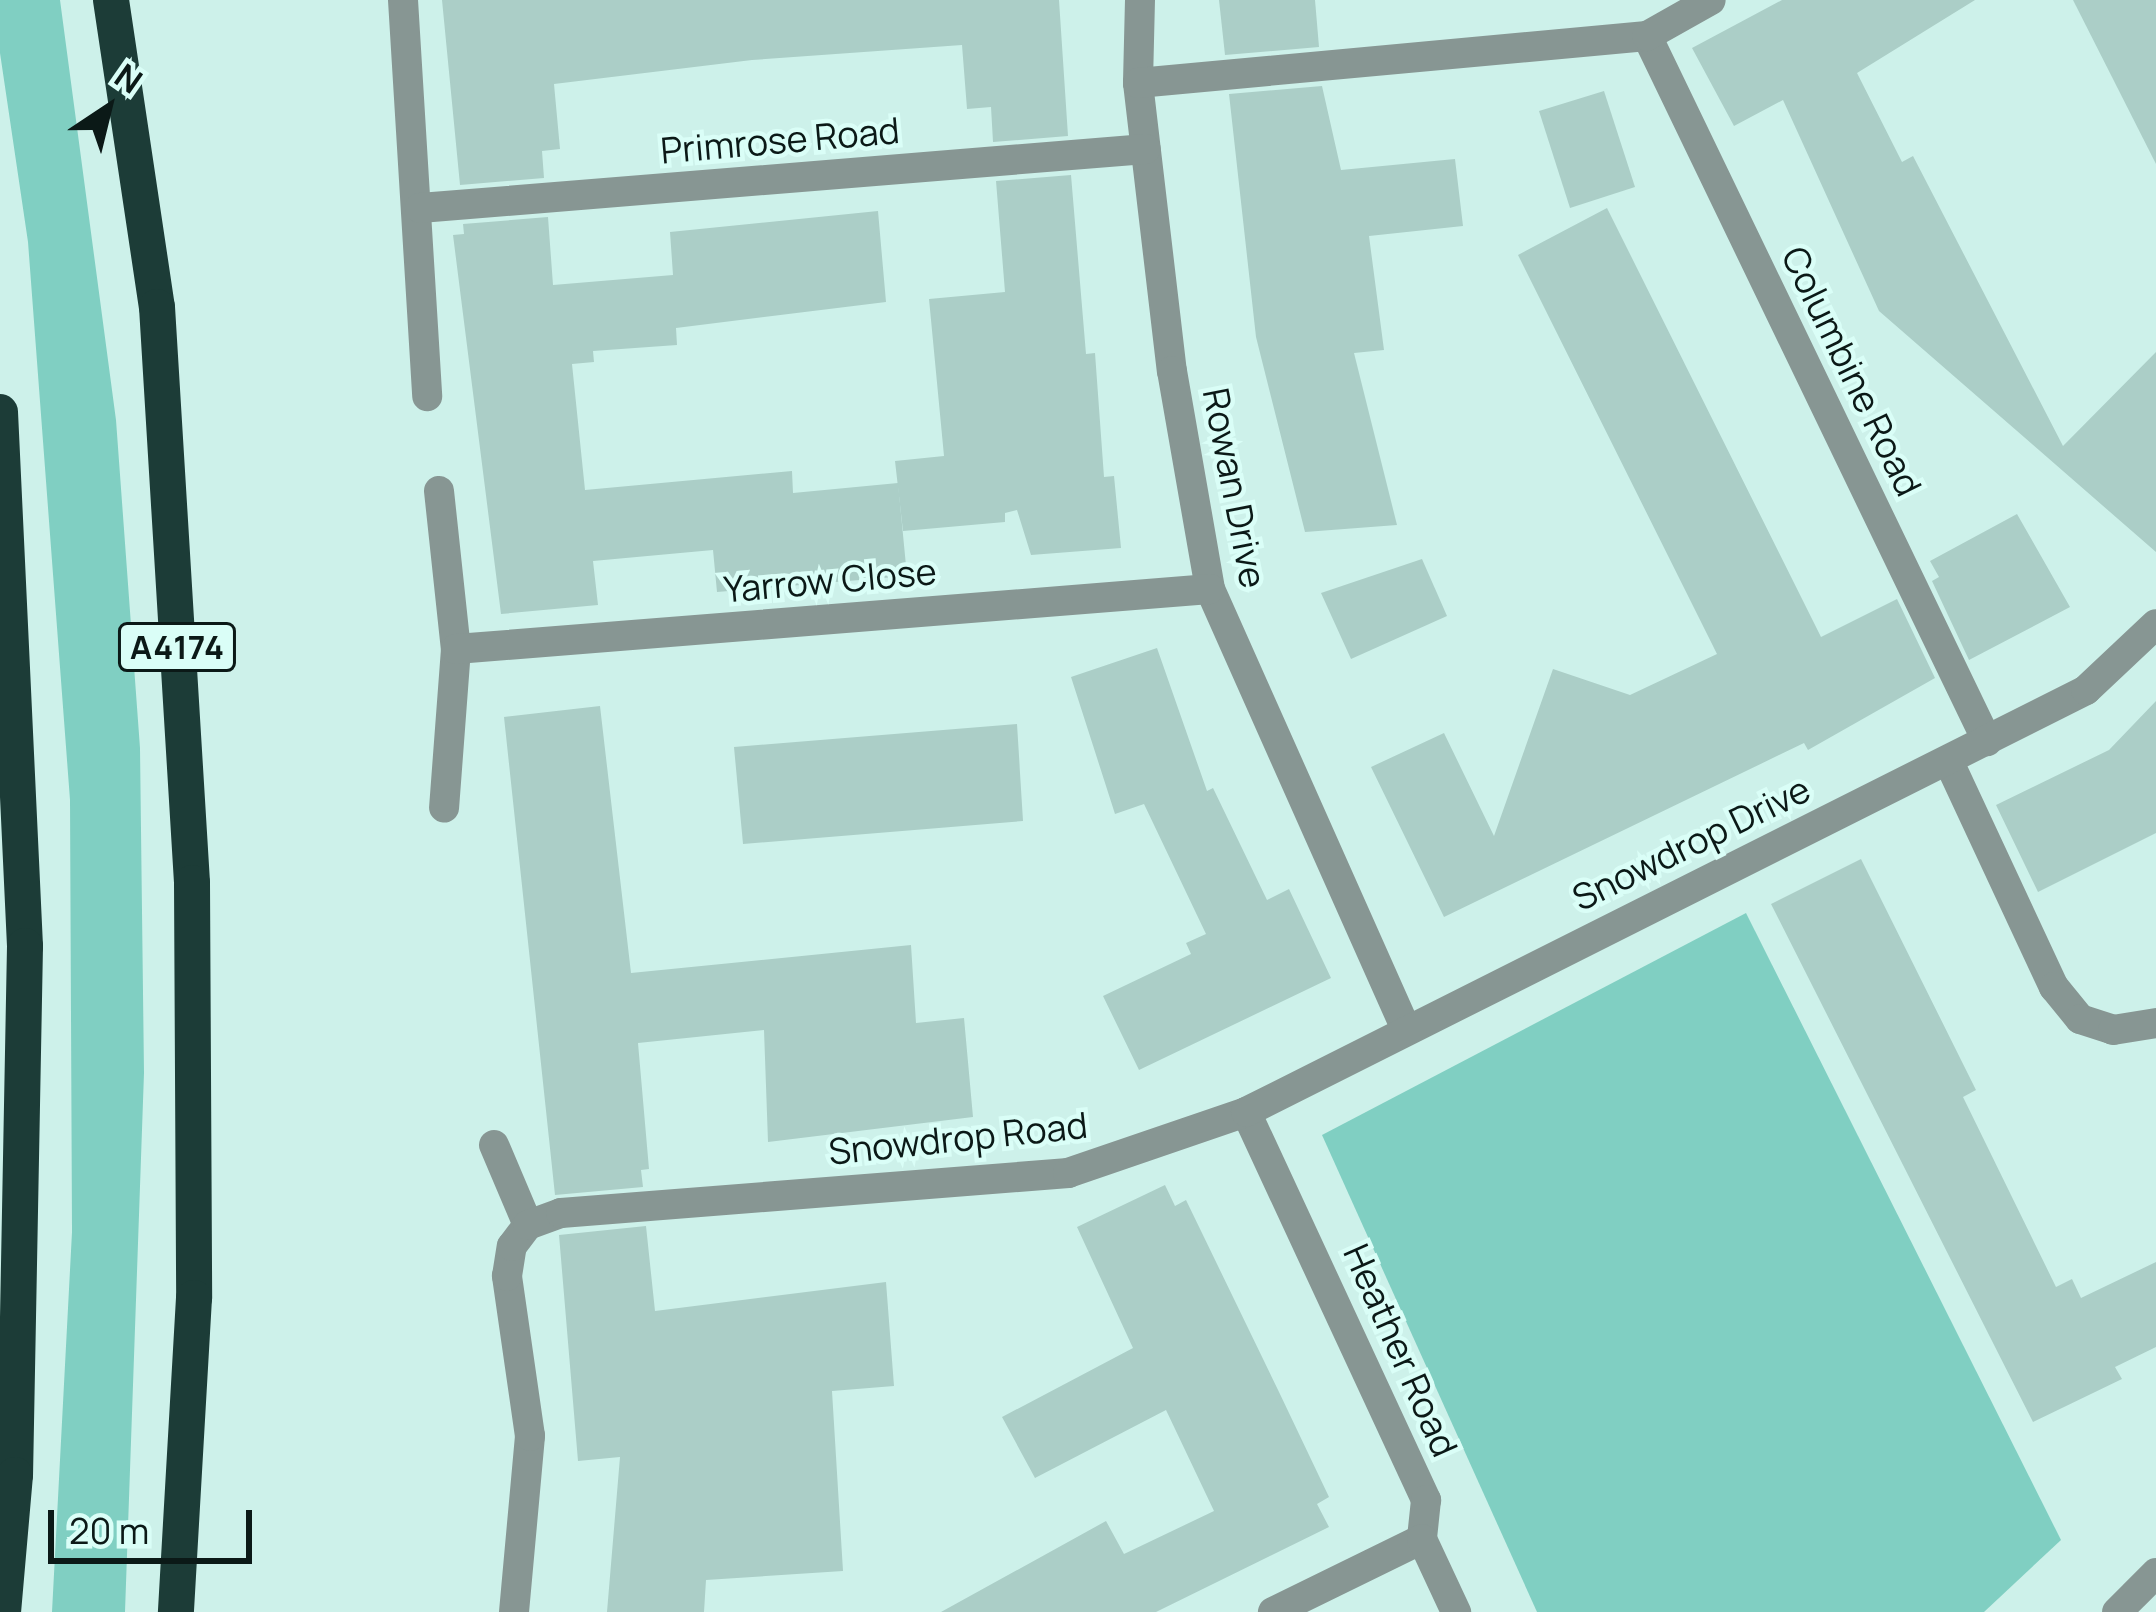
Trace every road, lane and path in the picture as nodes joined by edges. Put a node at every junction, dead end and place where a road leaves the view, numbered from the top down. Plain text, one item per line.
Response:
1 (111, 0) edge
2 (403, 0) edge
3 (1140, 0) edge
4 (1711, 0) edge
5 (1647, 36) junction
6 (1138, 83) junction
7 (1147, 149) junction
8 (420, 208) junction
9 (427, 396) dead end
10 (0, 412) edge
11 (439, 491) dead end
12 (1210, 589) junction
13 (2156, 624) edge
14 (456, 649) junction
15 (1987, 741) junction
16 (1948, 760) junction
17 (444, 808) dead end
18 (2156, 1023) edge
19 (1405, 1026) junction
20 (1246, 1112) junction
21 (494, 1145) dead end
22 (528, 1225) junction
23 (1422, 1539) junction
24 (2156, 1573) edge
25 (3, 1612) edge
26 (176, 1612) edge
27 (514, 1612) edge
28 (1273, 1612) edge
29 (1456, 1612) edge
30 (2117, 1612) edge

1 - 26 highway, A4174
2 - 8 street
3 - 6 street, Rowan Drive
4 - 5 street
5 - 6 street
5 - 15 street, Columbine Road
6 - 7 street, Rowan Drive
7 - 8 street, Primrose Road
7 - 12 street, Rowan Drive
8 - 9 street
10 - 25 highway
11 - 14 street
12 - 14 street, Yarrow Close
12 - 19 street, Rowan Drive
13 - 15 street, Snowdrop Drive
14 - 17 street
15 - 16 street, Snowdrop Drive
16 - 18 street
16 - 19 street, Snowdrop Drive
19 - 20 street, Snowdrop Drive
20 - 22 street, Snowdrop Road
20 - 23 street, Heather Road
21 - 22 street
22 - 27 street
23 - 28 street
23 - 29 street
24 - 30 street

